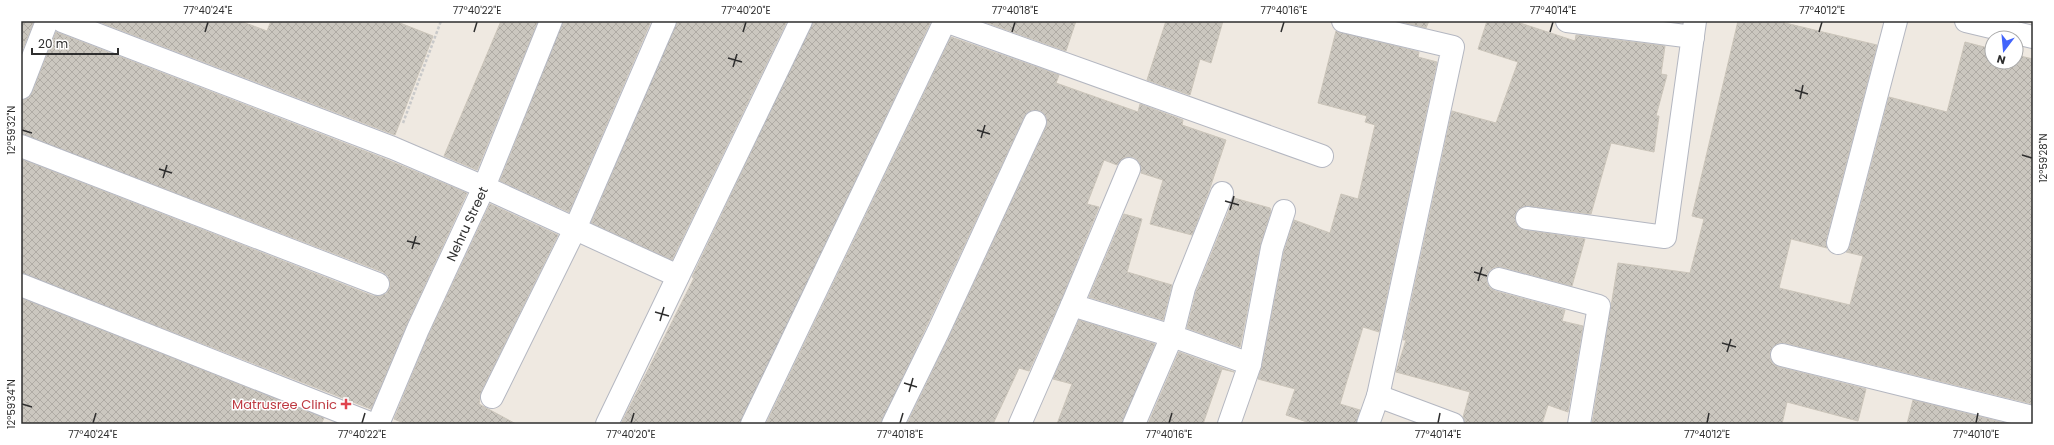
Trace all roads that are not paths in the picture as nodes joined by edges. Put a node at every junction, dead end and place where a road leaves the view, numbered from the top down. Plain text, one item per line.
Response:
1 (47, 21) edge
2 (62, 21) edge
3 (551, 21) edge
4 (665, 21) edge
5 (801, 21) edge
6 (945, 21) edge
7 (1343, 21) edge
8 (1567, 21) edge
9 (1896, 21) edge
10 (1966, 21) edge
11 (1694, 29) edge
12 (2033, 37) edge
13 (21, 88) edge
14 (1035, 122) dead end
15 (21, 146) edge
16 (1322, 156) dead end
17 (1129, 169) dead end
18 (484, 187) junction
19 (1222, 193) dead end
20 (1284, 211) dead end
21 (1527, 218) dead end
22 (575, 229) junction
23 (1838, 243) dead end
24 (678, 276) junction
25 (1499, 279) dead end
26 (378, 284) dead end
27 (21, 285) edge
28 (1072, 305) junction
29 (1172, 336) junction
30 (1782, 355) dead end
31 (1250, 364) junction
32 (1378, 396) junction
33 (492, 397) dead end
34 (2033, 417) edge
35 (372, 424) edge
36 (378, 424) edge
37 (607, 424) edge
38 (752, 424) edge
39 (893, 424) edge
40 (1020, 424) edge
41 (1134, 424) edge
42 (1229, 424) edge
43 (1368, 424) edge
44 (1452, 424) edge
45 (1579, 424) edge

1 - 13 street
2 - 18 street
3 - 18 street, Nehru Street
4 - 22 street
5 - 24 street
6 - 16 street
6 - 38 street
7 - 32 street
8 - 11 street
9 - 23 street
10 - 12 street
11 - 21 street
14 - 39 street
15 - 26 street
17 - 28 street
18 - 22 street
18 - 36 street, Nehru Street
19 - 29 street
20 - 31 street
22 - 24 street
22 - 33 street
24 - 37 street
25 - 45 street
27 - 35 street
28 - 29 street
28 - 40 street
29 - 31 street
29 - 41 street
30 - 34 street
31 - 42 street
32 - 43 street
32 - 44 street

